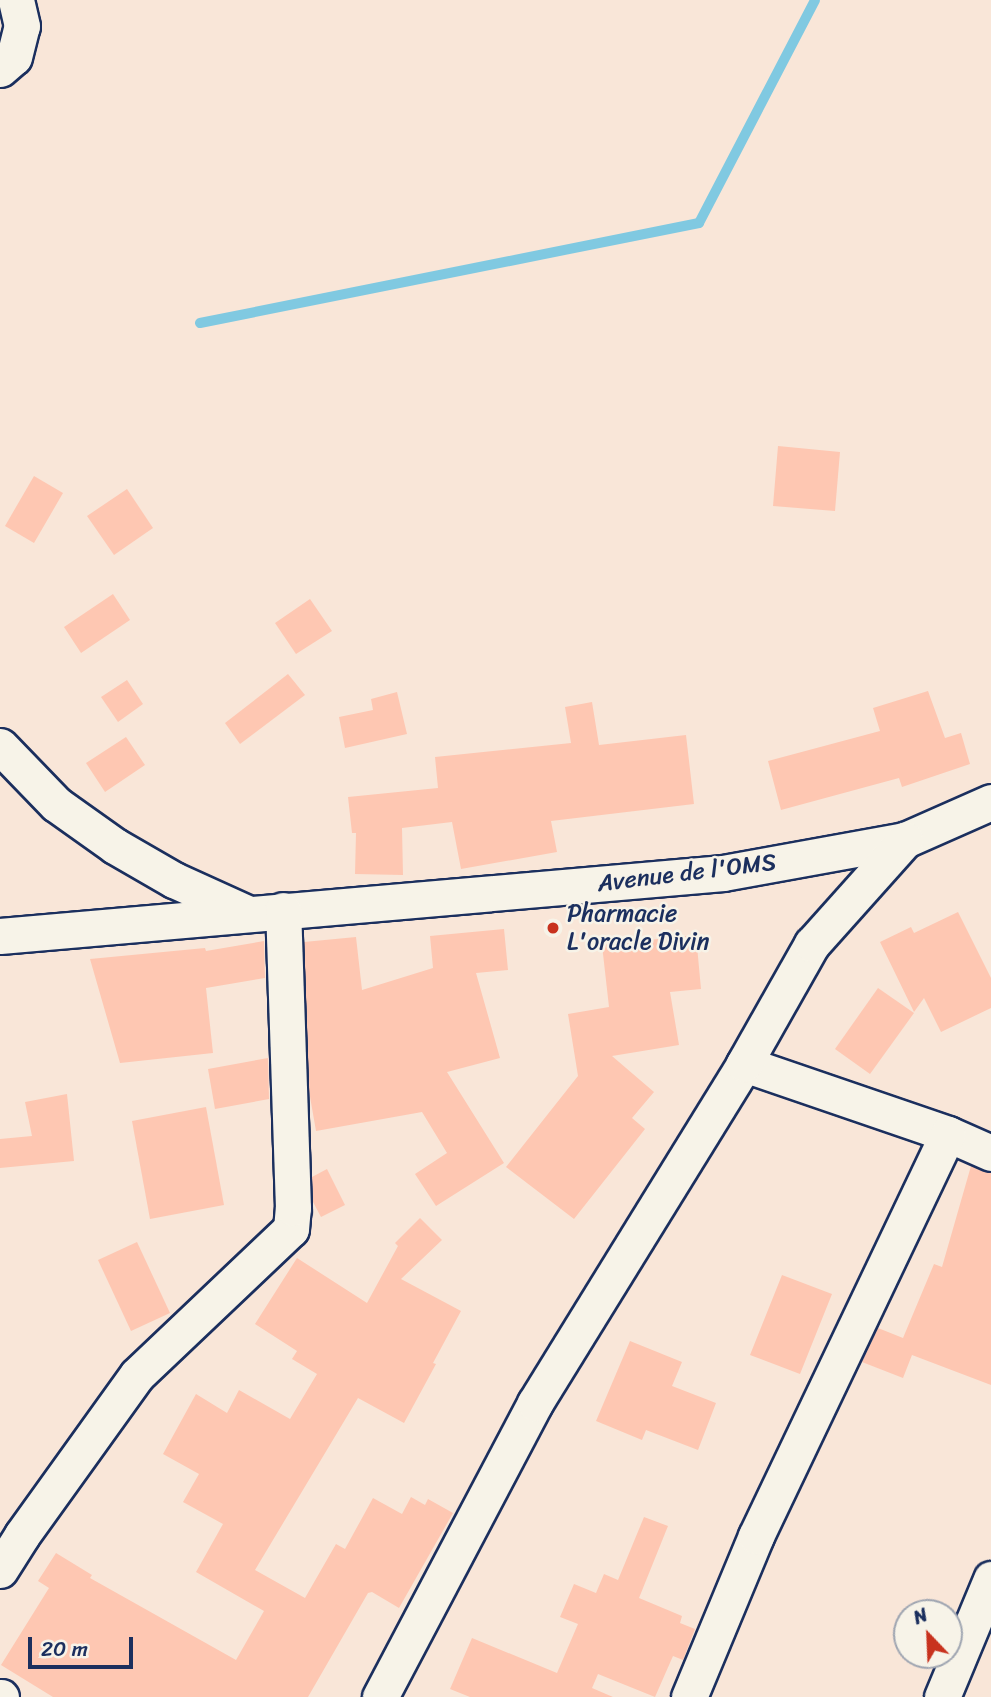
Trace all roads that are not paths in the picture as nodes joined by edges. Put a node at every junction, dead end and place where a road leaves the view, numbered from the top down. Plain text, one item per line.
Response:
1 (16, 0) edge
2 (0, 69) edge
3 (0, 746) edge
4 (991, 802) edge
5 (905, 840) junction
6 (283, 910) junction
7 (248, 913) junction
8 (0, 936) edge
9 (744, 1064) junction
10 (948, 1134) junction
11 (991, 1153) edge
12 (0, 1570) edge
13 (991, 1579) edge
14 (380, 1697) edge
15 (689, 1697) edge
16 (942, 1697) edge

1 - 2 street
3 - 7 street
4 - 5 street, Avenue de l'OMS
5 - 6 street, Avenue de l'OMS
5 - 9 street
6 - 7 street, Avenue de l'OMS
6 - 12 street
7 - 8 street, Avenue de l'OMS
9 - 10 street
9 - 14 street
10 - 11 street
10 - 15 street
13 - 16 street

